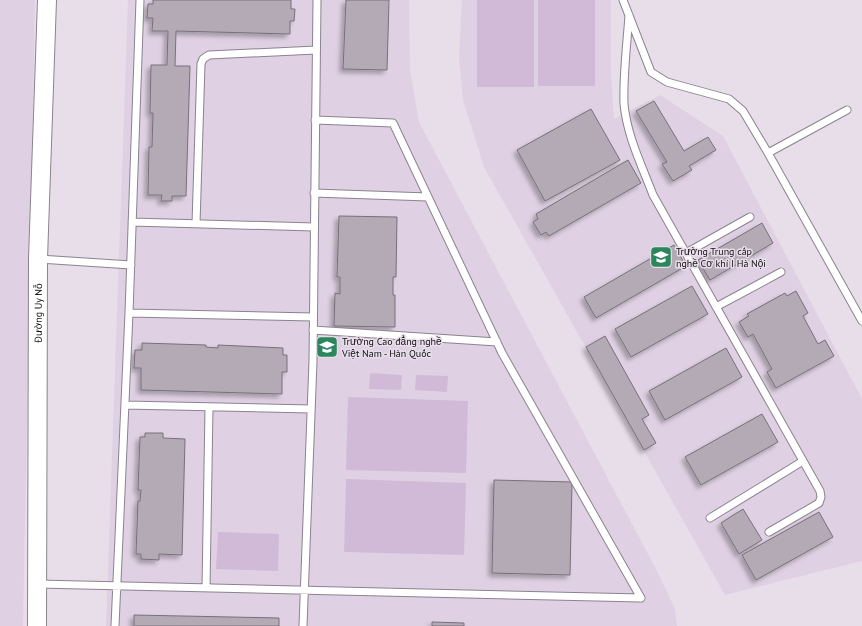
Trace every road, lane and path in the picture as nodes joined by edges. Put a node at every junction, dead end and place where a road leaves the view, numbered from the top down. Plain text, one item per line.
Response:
1 (47, 0) edge
2 (140, 0) edge
3 (317, 0) edge
4 (623, 0) edge
5 (629, 15) junction
6 (316, 50) junction
7 (847, 110) dead end
8 (315, 120) junction
9 (768, 153) junction
10 (314, 193) junction
11 (428, 197) junction
12 (750, 217) dead end
13 (132, 222) junction
14 (196, 224) junction
15 (314, 227) junction
16 (686, 253) junction
17 (38, 259) junction
18 (131, 265) junction
19 (780, 272) dead end
20 (716, 307) junction
21 (129, 313) junction
22 (313, 317) junction
23 (862, 321) edge
24 (313, 330) junction
25 (496, 342) junction
26 (125, 405) junction
27 (209, 408) junction
28 (311, 409) junction
29 (803, 461) junction
30 (710, 518) dead end
31 (769, 532) dead end
32 (37, 584) junction
33 (116, 586) junction
34 (206, 588) junction
35 (305, 590) junction
36 (37, 626) edge
37 (115, 626) edge
38 (303, 626) edge

1 - 17 street, Đường Uy Nỗ
2 - 13 lane
3 - 6 lane
4 - 5 lane
5 - 9 lane
5 - 16 lane
6 - 8 lane
6 - 14 lane
7 - 9 lane
8 - 10 lane
8 - 11 lane
9 - 23 lane
10 - 11 lane
10 - 15 lane
11 - 25 lane
12 - 16 lane
13 - 14 lane
13 - 18 lane
14 - 15 lane
15 - 22 lane
16 - 20 lane
17 - 18 lane
17 - 32 street, Đường Uy Nỗ
18 - 21 lane
19 - 20 lane
20 - 29 lane
21 - 22 lane
21 - 26 lane
22 - 24 lane
24 - 25 lane
24 - 28 lane
25 - 35 lane
26 - 27 lane
26 - 33 lane
27 - 28 lane
27 - 34 lane
28 - 35 lane
29 - 30 lane
29 - 31 lane
32 - 33 lane
32 - 36 street, Đường Uy Nỗ
33 - 34 lane
33 - 37 lane
34 - 35 lane
35 - 38 lane

